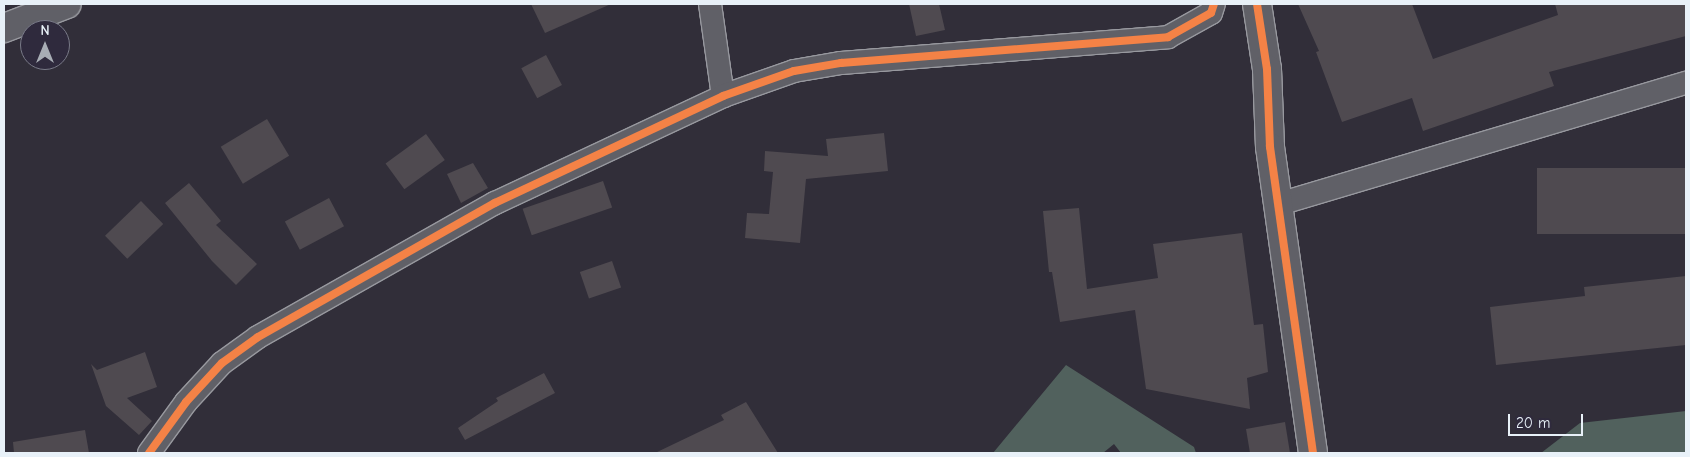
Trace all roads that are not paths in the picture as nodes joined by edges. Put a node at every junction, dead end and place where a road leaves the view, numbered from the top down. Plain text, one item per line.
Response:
1 (67, 4) edge
2 (710, 4) edge
3 (1214, 4) edge
4 (1257, 4) edge
5 (4, 28) edge
6 (1686, 83) edge
7 (723, 96) junction
8 (1279, 204) junction
9 (149, 453) edge
10 (1313, 453) edge

1 - 5 street
2 - 7 street
3 - 7 street
4 - 8 street
6 - 8 street
7 - 9 street
8 - 10 street

